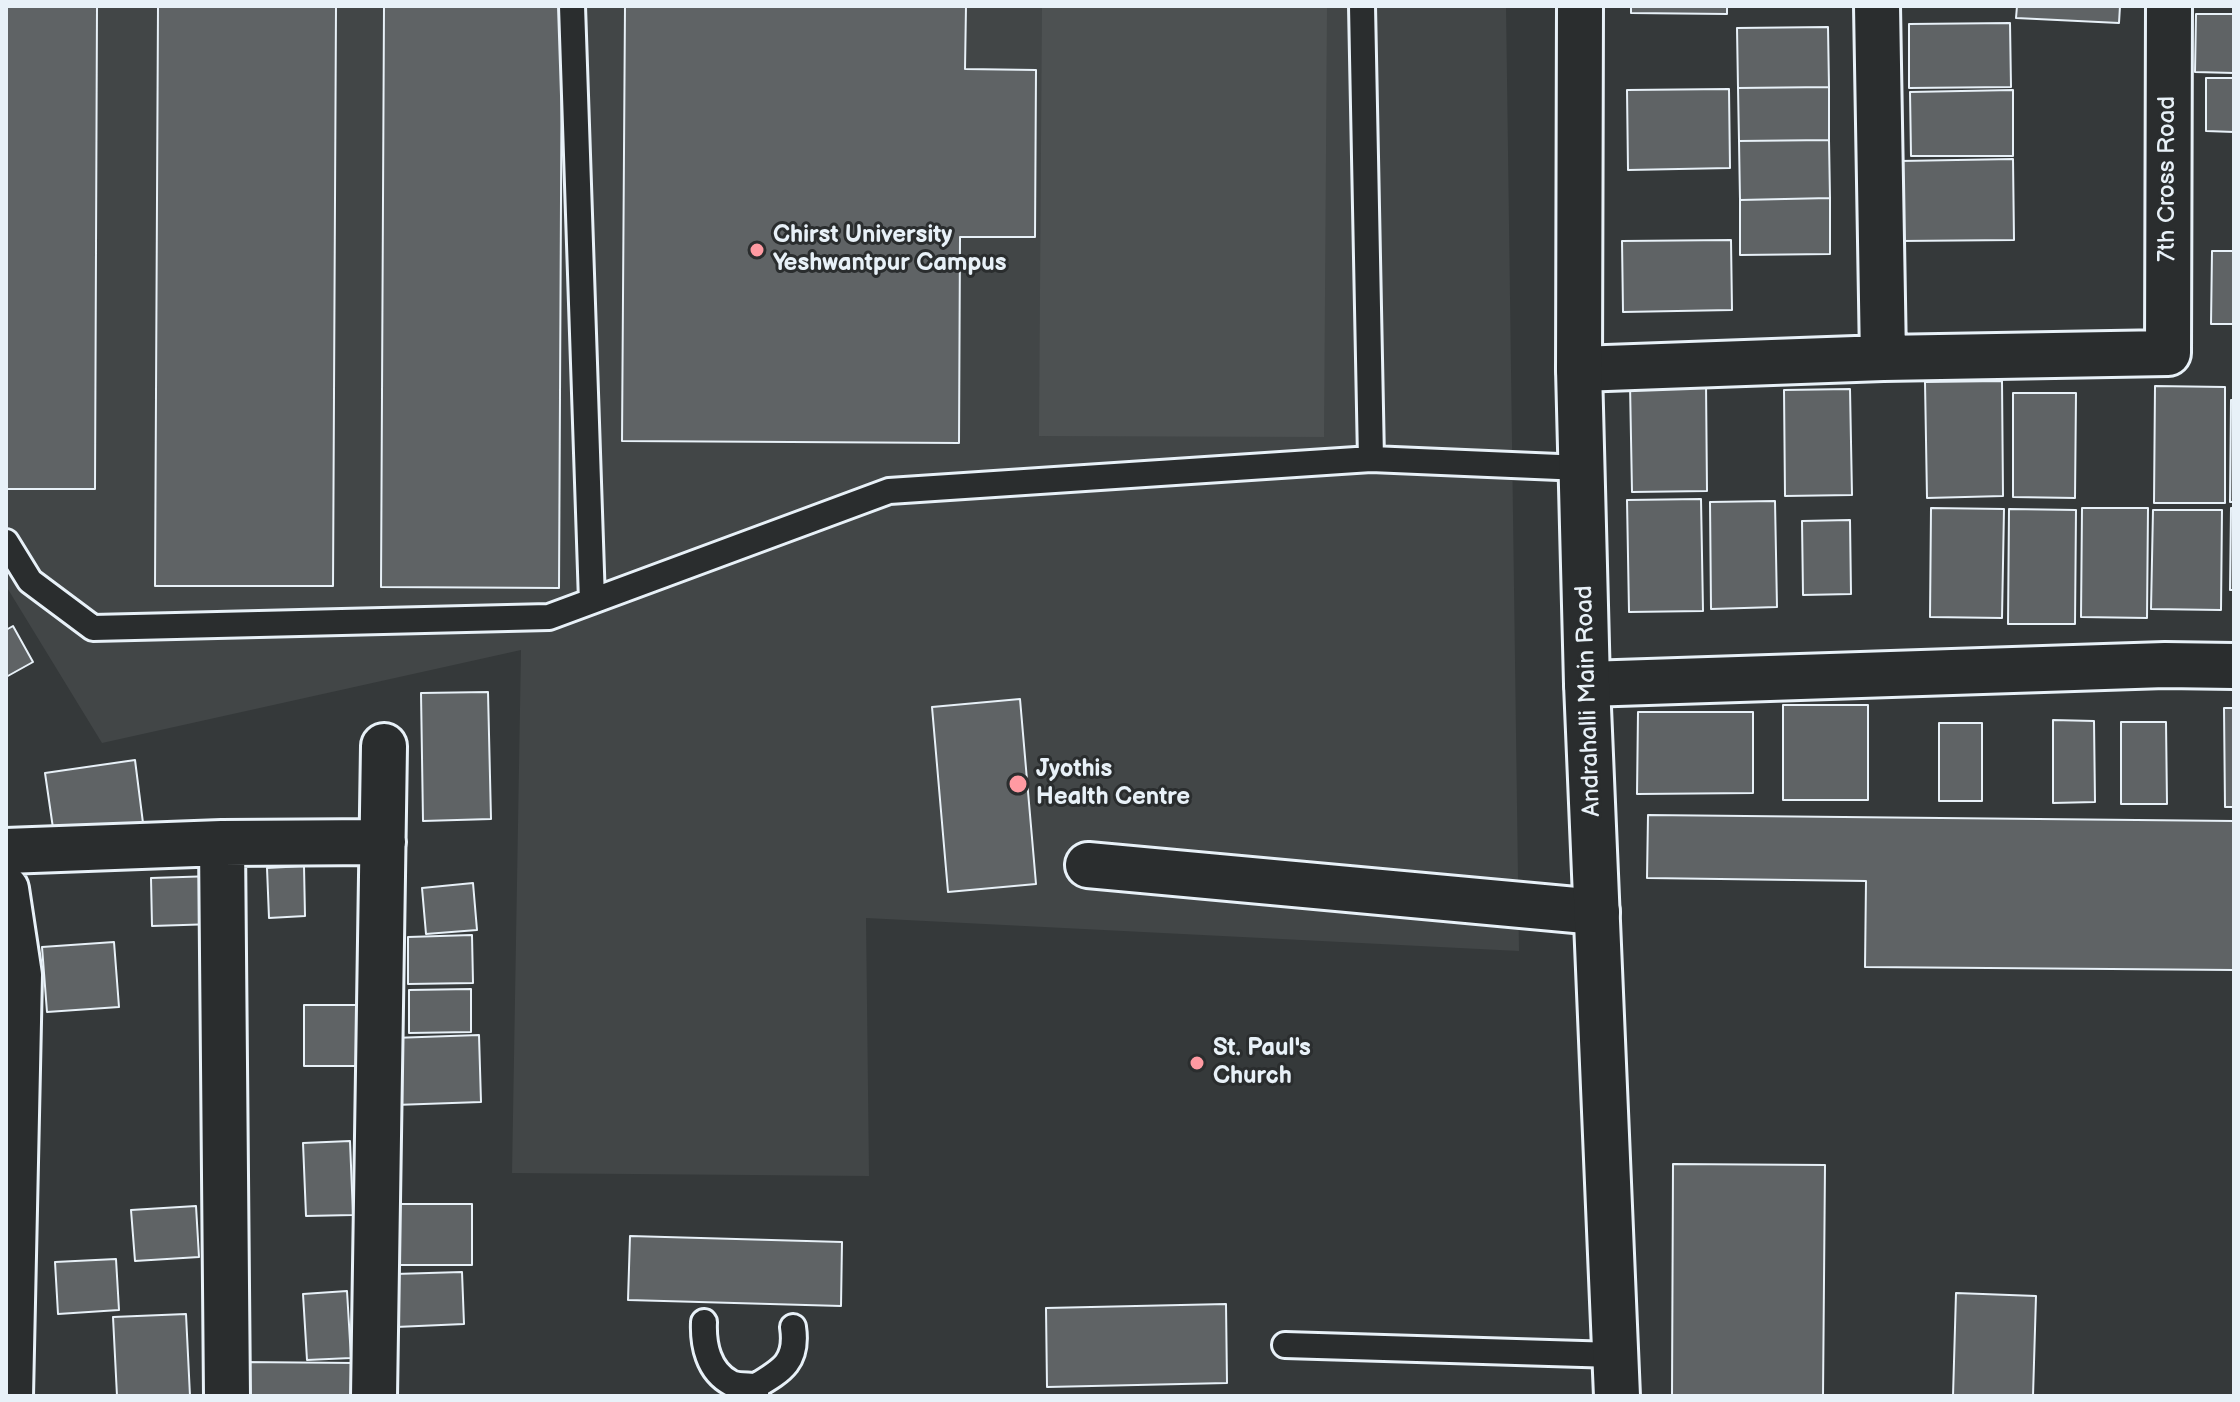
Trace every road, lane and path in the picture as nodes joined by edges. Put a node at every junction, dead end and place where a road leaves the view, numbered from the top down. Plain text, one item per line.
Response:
1 (572, 6) edge
2 (1362, 6) edge
3 (1580, 6) edge
4 (1877, 6) edge
5 (2169, 6) edge
6 (1883, 358) junction
7 (1579, 369) junction
8 (1371, 459) junction
9 (1582, 468) junction
10 (6, 542) edge
11 (592, 601) junction
12 (2234, 666) edge
13 (1587, 684) junction
14 (384, 746) dead end
15 (383, 842) junction
16 (222, 843) junction
17 (6, 851) edge
18 (1088, 865) dead end
19 (6, 889) edge
20 (1597, 912) junction
21 (704, 1322) dead end
22 (793, 1327) dead end
23 (1285, 1345) dead end
24 (1616, 1375) edge
25 (756, 1391) edge
26 (10, 1396) edge
27 (227, 1396) edge
28 (374, 1396) edge

1 - 11 lane
2 - 8 lane
3 - 7 street, Andrahalli Main Road
4 - 6 street
5 - 6 street, 7th Cross Road
6 - 7 street
7 - 9 street, Andrahalli Main Road
8 - 9 lane
8 - 11 lane
9 - 13 street, Andrahalli Main Road
10 - 11 lane
12 - 13 street
13 - 20 street, Andrahalli Main Road
14 - 15 street
15 - 16 street
15 - 28 street
16 - 17 street
16 - 27 street
18 - 20 street
19 - 26 street
20 - 24 street, Andrahalli Main Road
21 - 25 lane
22 - 25 lane
23 - 24 lane

